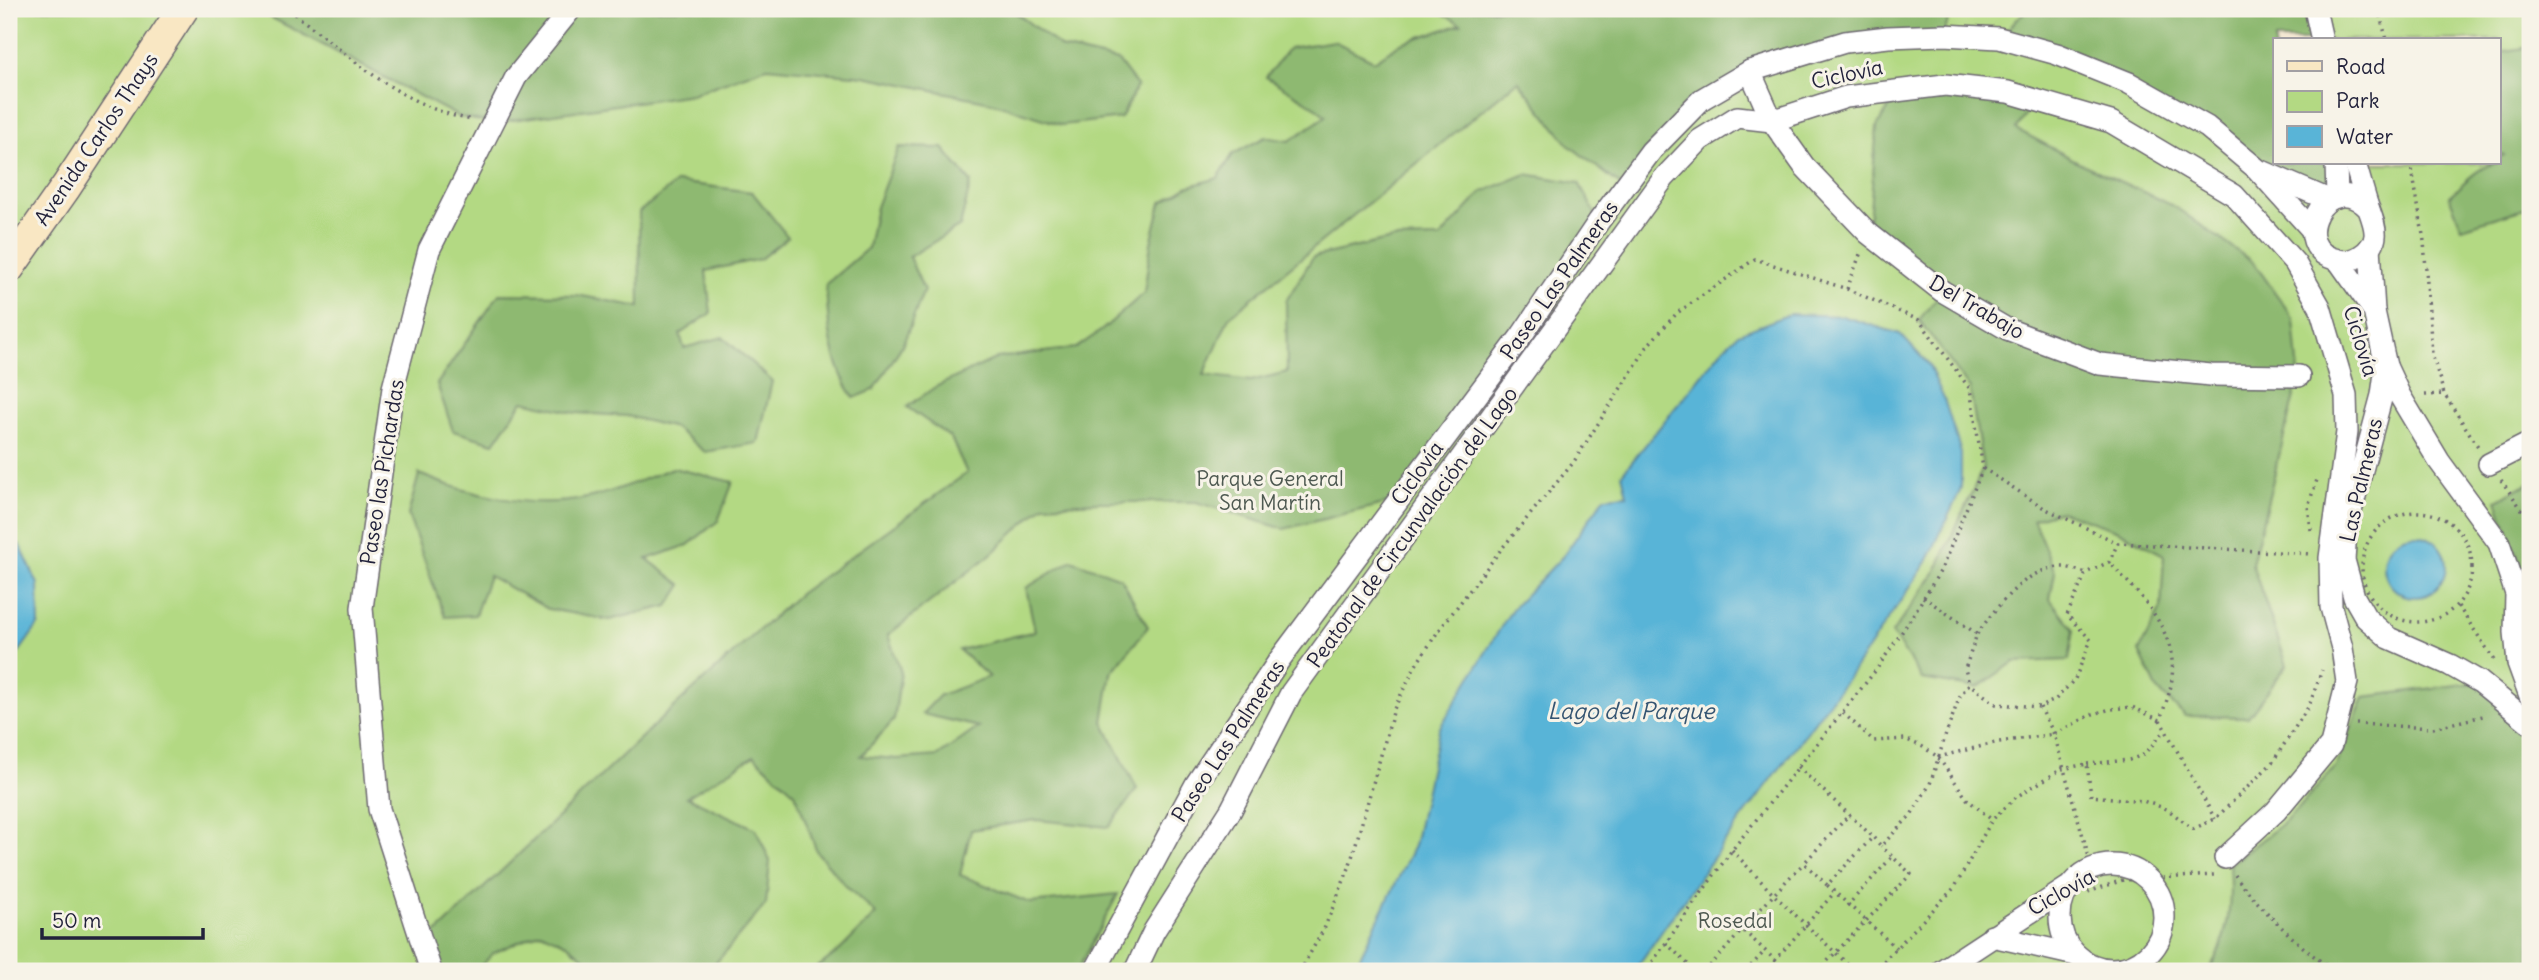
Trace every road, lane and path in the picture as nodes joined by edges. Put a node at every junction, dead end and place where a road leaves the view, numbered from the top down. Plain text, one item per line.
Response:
1 (183, 9) edge
2 (290, 9) edge
3 (571, 9) edge
4 (2315, 9) edge
5 (2378, 9) edge
6 (2322, 38) edge
7 (2386, 38) edge
8 (1750, 71) junction
9 (1772, 121) junction
10 (492, 123) junction
11 (2336, 164) edge
12 (2355, 164) edge
13 (2411, 164) edge
14 (2257, 169) junction
15 (2333, 198) junction
16 (2369, 209) junction
17 (2312, 230) junction
18 (1868, 233) junction
19 (2370, 247) junction
20 (2337, 260) junction
21 (9, 268) edge
22 (1847, 289) junction
23 (2374, 311) junction
24 (2386, 366) junction
25 (2299, 376) dead end
26 (2530, 443) edge
27 (2489, 464) junction
28 (1983, 468) junction
29 (2320, 469) dead end
30 (2530, 521) edge
31 (2311, 530) dead end
32 (2313, 542) dead end
33 (2118, 543) junction
34 (2109, 562) junction
35 (2086, 573) junction
36 (1923, 597) junction
37 (2458, 606) junction
38 (1977, 634) junction
39 (2325, 664) dead end
40 (2502, 670) dead end
41 (1969, 684) junction
42 (2040, 707) junction
43 (2525, 709) edge
44 (1843, 713) junction
45 (2357, 715) dead end
46 (2160, 720) junction
47 (2166, 730) junction
48 (2054, 734) junction
49 (1938, 757) junction
50 (2087, 764) junction
51 (1797, 767) junction
52 (2063, 769) junction
53 (1849, 815) junction
54 (2215, 819) junction
55 (1992, 820) junction
56 (1873, 837) junction
57 (1881, 846) junction
58 (1732, 850) junction
59 (1892, 857) junction
60 (2227, 862) junction
61 (1804, 863) junction
62 (2092, 868) junction
63 (2148, 878) junction
64 (1827, 885) junction
65 (1835, 893) junction
66 (1772, 894) junction
67 (2065, 898) junction
68 (1847, 906) junction
69 (1865, 922) junction
70 (1806, 924) junction
71 (1744, 931) junction
72 (1992, 936) junction
73 (1666, 943) junction
74 (1896, 948) junction
75 (1765, 951) junction
76 (1836, 953) junction
77 (2077, 955) junction
78 (1775, 960) junction
79 (2144, 966) edge
80 (431, 971) edge
81 (1095, 971) edge
82 (1135, 971) edge
83 (1300, 971) edge
84 (1646, 971) edge
85 (1695, 971) edge
86 (1705, 971) edge
87 (1746, 971) edge
88 (1787, 971) edge
89 (1818, 971) edge
90 (1854, 971) edge
91 (1874, 971) edge
92 (1941, 971) edge
93 (2337, 971) edge

1 - 21 street, Avenida Carlos Thays
2 - 10 path
3 - 10 street, Paseo las Pichardas
4 - 6 street
5 - 7 path
8 - 9 street, Del Trabajo
8 - 14 street, Paseo Las Palmeras
8 - 81 street, Paseo Las Palmeras
9 - 18 street, Del Trabajo
9 - 60 street, Peatonal de Circunvalación del Lago
9 - 82 street, Peatonal de Circunvalación del Lago
10 - 80 street, Paseo las Pichardas
11 - 15 street
12 - 16 street
13 - 27 path
14 - 15 street
14 - 17 street
15 - 16 street
15 - 17 street
16 - 19 street
17 - 20 street
18 - 22 path
18 - 25 street, Del Trabajo
19 - 20 street
19 - 23 street, Las Palmeras
20 - 23 street, Las Palmeras
22 - 28 path
22 - 83 path
23 - 24 street, Las Palmeras
24 - 43 street, Las Palmeras
24 - 43 street, Las Palmeras
26 - 27 street
27 - 30 path
28 - 33 path
28 - 36 path
29 - 31 path
32 - 33 path
33 - 34 path
34 - 35 path
34 - 46 path
35 - 38 path
35 - 42 path
36 - 38 path
36 - 44 path
37 - 37 path
37 - 40 path
38 - 41 path
39 - 54 path
41 - 42 path
41 - 49 path
42 - 48 path
43 - 45 path
44 - 49 path
44 - 51 path
46 - 47 path
46 - 48 path
47 - 50 path
47 - 54 path
48 - 49 path
48 - 52 path
49 - 55 path
49 - 57 path
50 - 52 path
50 - 54 path
51 - 53 path
51 - 58 path
52 - 55 path
52 - 62 path
53 - 56 path
53 - 61 path
55 - 74 path
56 - 57 path
56 - 64 path
57 - 59 path
58 - 66 path
58 - 73 path
59 - 68 path
59 - 69 path
60 - 63 path, Ciclovía
60 - 93 path
61 - 64 path
61 - 66 path
62 - 63 street
62 - 67 street
63 - 67 path, Ciclovía
63 - 79 street
64 - 65 path
65 - 68 path
65 - 70 path
66 - 70 path
66 - 71 path
67 - 72 street
67 - 77 street
68 - 69 path
69 - 74 path
69 - 76 path
70 - 76 path
70 - 78 path
71 - 75 path
71 - 86 path
72 - 77 street
72 - 92 street
73 - 84 path
73 - 85 path
74 - 91 path
75 - 78 path
75 - 87 path
76 - 89 path
76 - 90 path
77 - 79 street
78 - 88 path

